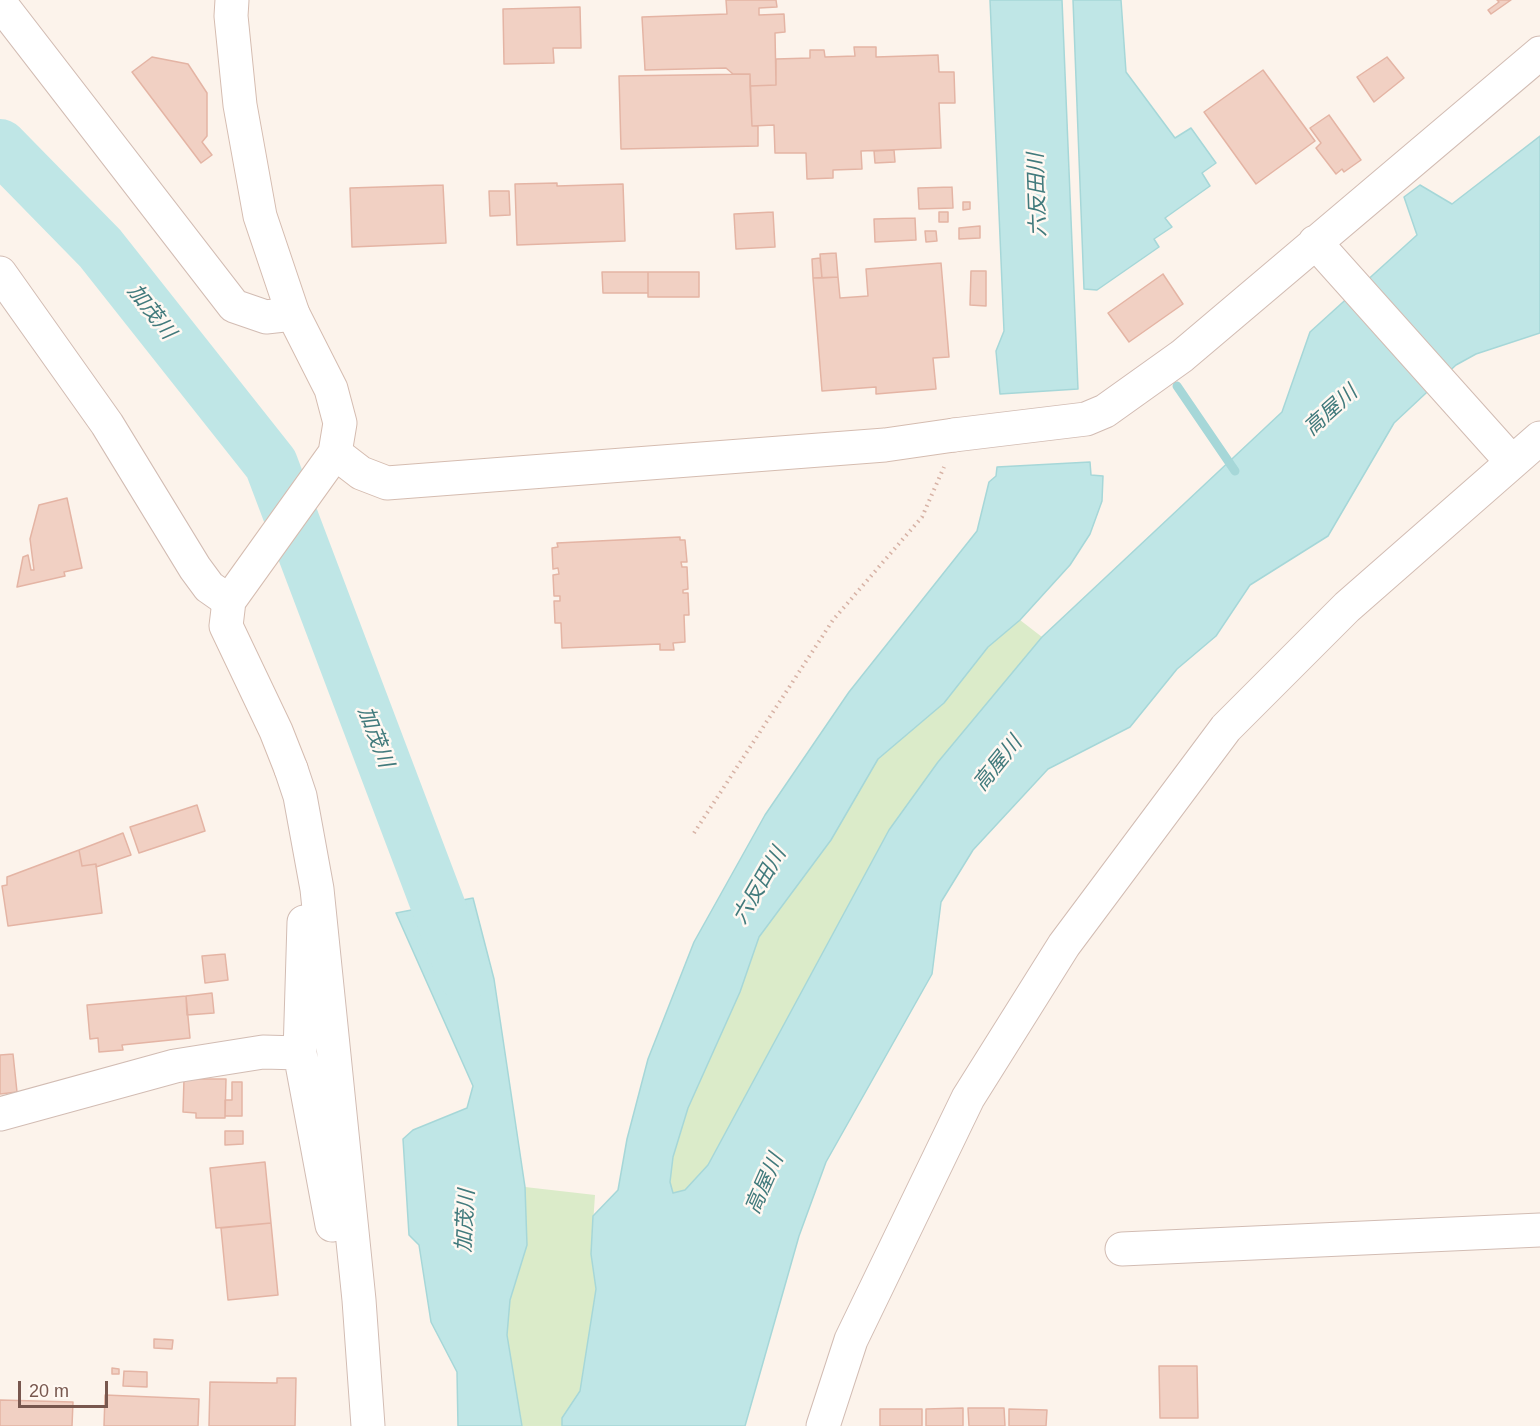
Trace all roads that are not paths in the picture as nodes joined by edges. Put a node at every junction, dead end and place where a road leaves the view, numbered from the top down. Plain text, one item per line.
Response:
1 (232, 0) edge
2 (0, 3) edge
3 (1540, 53) edge
4 (1321, 250) junction
5 (0, 273) edge
6 (293, 314) junction
7 (1540, 438) edge
8 (1503, 453) junction
9 (332, 457) junction
10 (232, 597) junction
11 (317, 889) junction
12 (300, 1053) junction
13 (0, 1114) edge
14 (1540, 1230) edge
15 (1122, 1249) dead end
16 (359, 1300) junction
17 (368, 1426) edge
18 (824, 1426) edge

1 - 6 street
2 - 6 street
3 - 4 street
4 - 8 street
4 - 9 street
5 - 10 street
6 - 9 street
7 - 8 street
8 - 18 street
9 - 10 street
10 - 11 street
11 - 12 street
11 - 16 street
12 - 13 street
12 - 16 street
14 - 15 street
16 - 17 street

